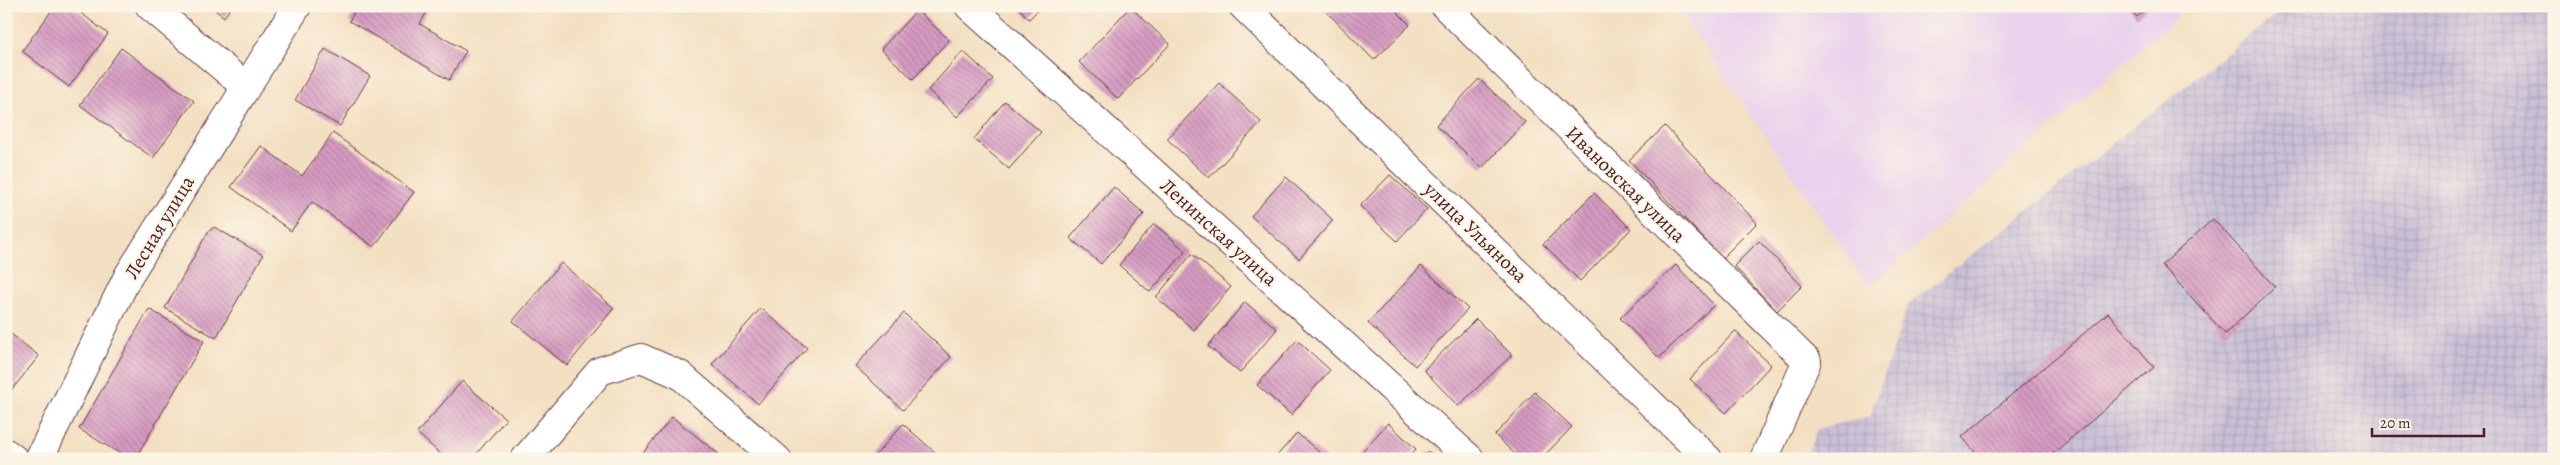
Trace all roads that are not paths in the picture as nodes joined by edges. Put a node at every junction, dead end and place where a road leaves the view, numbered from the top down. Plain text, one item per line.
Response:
1 (150, 6) edge
2 (297, 6) edge
3 (968, 6) edge
4 (1243, 6) edge
5 (1445, 6) edge
6 (246, 87) junction
7 (6, 453) edge
8 (14, 459) edge
9 (39, 459) edge
10 (524, 459) edge
11 (777, 459) edge
12 (1470, 459) edge
13 (1708, 459) edge
14 (1764, 459) edge

1 - 6 street
2 - 6 street, Лесная улица
3 - 12 street, Ленинская улица
4 - 13 street, улица Ульянова
5 - 14 street, Ивановская улица
6 - 9 street, Лесная улица
7 - 8 street
10 - 11 street

